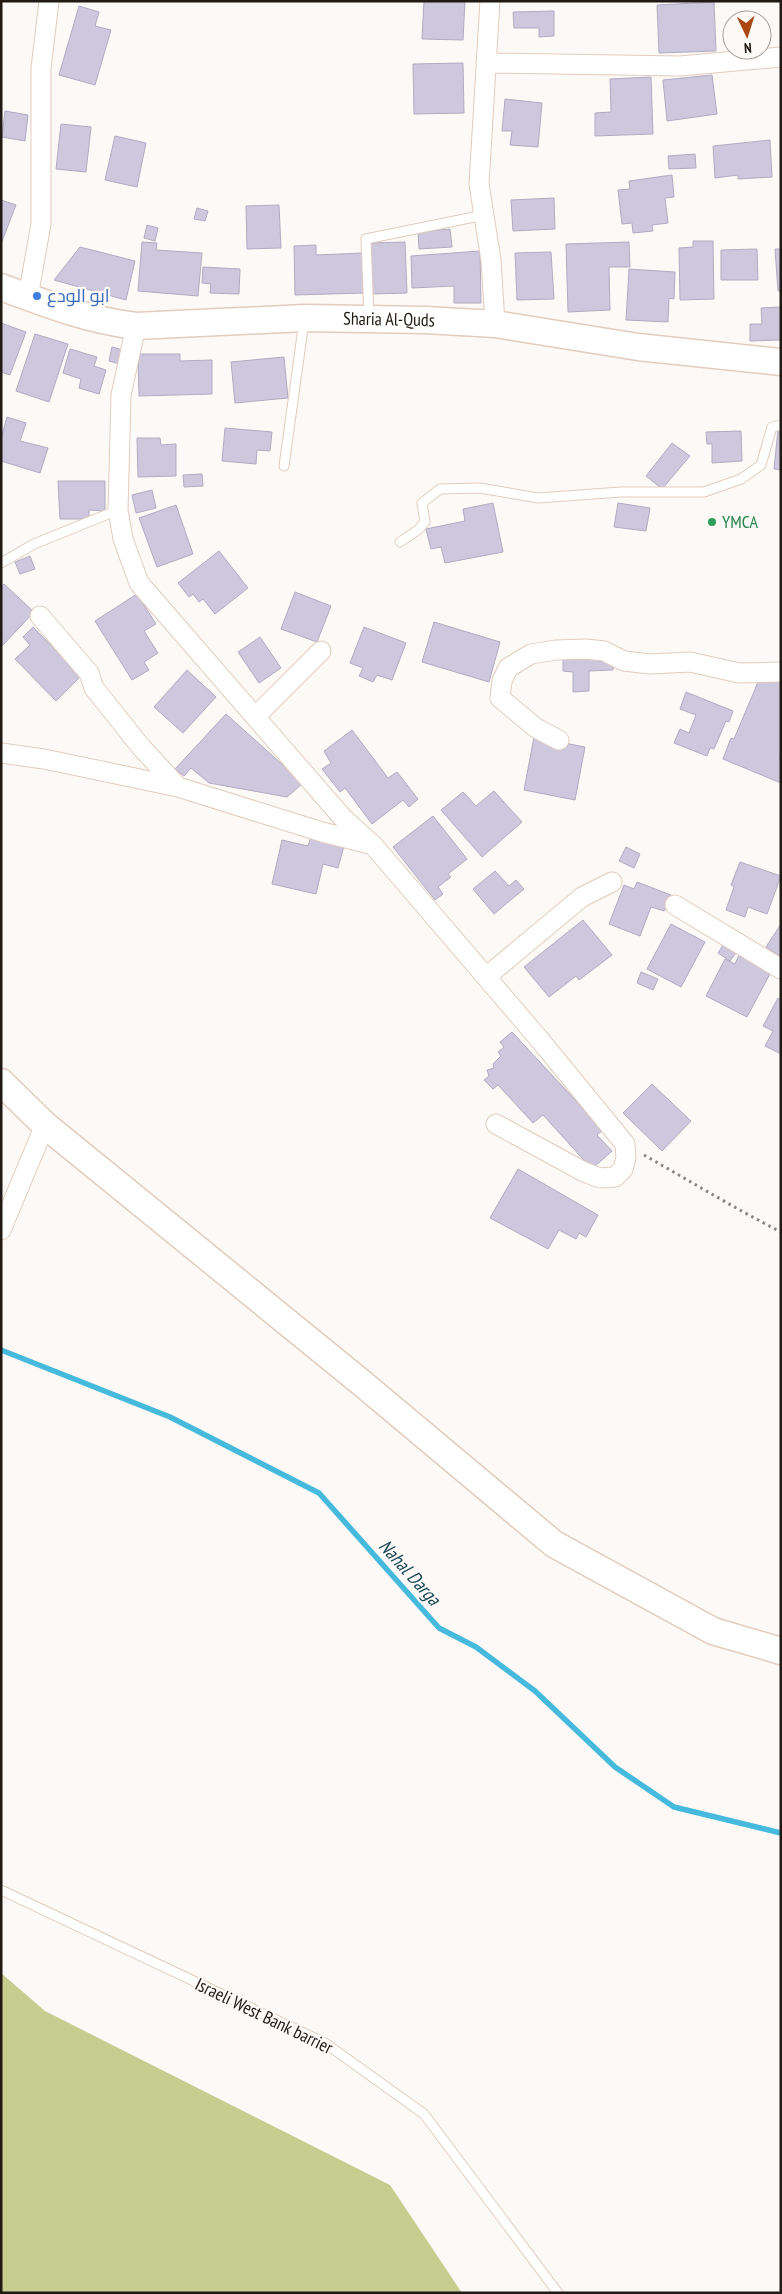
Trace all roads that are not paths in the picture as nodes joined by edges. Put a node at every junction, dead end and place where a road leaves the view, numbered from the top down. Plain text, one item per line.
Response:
1 (49, 1) edge
2 (490, 1) edge
3 (781, 57) edge
4 (486, 63) junction
5 (484, 215) junction
6 (1, 287) edge
7 (28, 297) junction
8 (305, 318) junction
9 (369, 318) junction
10 (495, 324) junction
11 (136, 326) junction
12 (781, 362) edge
13 (781, 426) edge
14 (284, 466) dead end
15 (118, 510) junction
16 (400, 542) dead end
17 (1, 563) edge
18 (40, 616) dead end
19 (321, 651) dead end
20 (781, 672) edge
21 (256, 716) junction
22 (559, 740) dead end
23 (1, 753) edge
24 (178, 787) junction
25 (373, 845) junction
26 (612, 882) dead end
27 (675, 905) dead end
28 (781, 969) edge
29 (486, 977) junction
30 (1, 1082) edge
31 (45, 1124) junction
32 (496, 1124) dead end
33 (1, 1230) edge
34 (781, 1651) edge
35 (1, 1890) edge
36 (558, 2293) edge

1 - 7 street
2 - 4 street
3 - 4 street
4 - 5 street
5 - 9 lane
5 - 10 street
6 - 7 street, Sharia Al-Quds
7 - 11 street, Sharia Al-Quds
8 - 9 street, Sharia Al-Quds
8 - 11 street, Sharia Al-Quds
8 - 14 lane
9 - 10 street, Sharia Al-Quds
10 - 12 street, Sharia Al-Quds
11 - 15 street
13 - 16 lane
15 - 17 lane
15 - 21 street
18 - 24 street
19 - 21 street
20 - 22 street
21 - 25 street
23 - 24 street
24 - 25 street
25 - 29 street
26 - 29 street
27 - 28 street
29 - 32 street
30 - 31 street
31 - 33 street
31 - 34 street
35 - 36 lane, Israeli West Bank barrier

